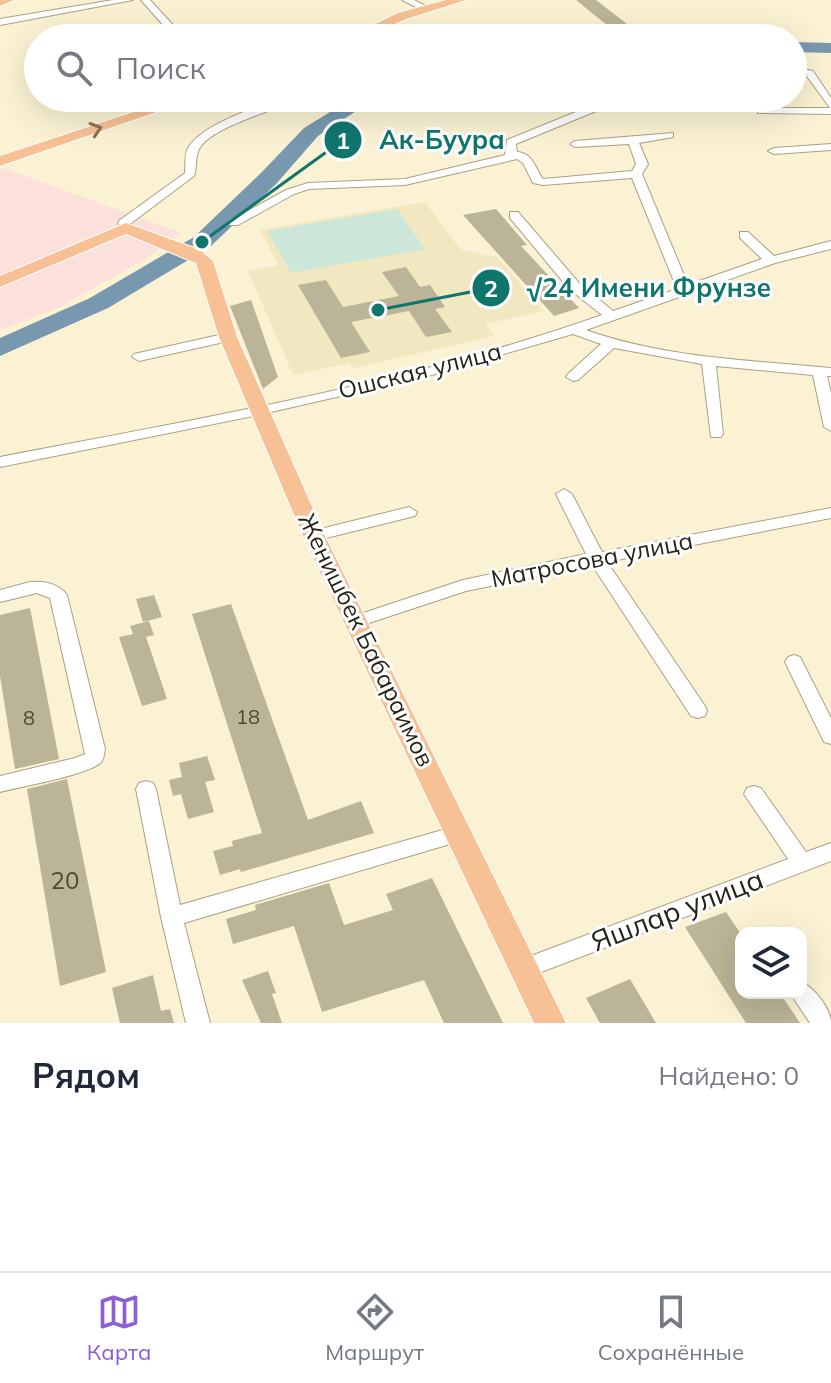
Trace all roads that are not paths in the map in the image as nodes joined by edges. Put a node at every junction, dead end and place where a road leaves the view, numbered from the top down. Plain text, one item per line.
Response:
1 (8, 0) edge
2 (129, 0) edge
3 (145, 0) edge
4 (406, 0) edge
5 (460, 0) edge
6 (0, 2) edge
7 (425, 8) junction
8 (0, 22) edge
9 (169, 24) edge
10 (386, 24) edge
11 (807, 73) edge
12 (831, 105) edge
13 (807, 111) edge
14 (831, 111) edge
15 (148, 112) edge
16 (256, 112) edge
17 (586, 112) edge
18 (669, 135) dead end
19 (633, 141) junction
20 (575, 144) dead end
21 (831, 147) edge
22 (774, 151) dead end
23 (511, 157) junction
24 (0, 161) edge
25 (636, 174) junction
26 (514, 215) dead end
27 (234, 222) dead end
28 (126, 228) junction
29 (744, 235) dead end
30 (831, 245) edge
31 (771, 260) junction
32 (0, 282) edge
33 (683, 289) junction
34 (611, 316) junction
35 (573, 330) junction
36 (228, 337) junction
37 (609, 345) junction
38 (139, 357) dead end
39 (709, 361) junction
40 (825, 372) edge
41 (573, 377) dead end
42 (258, 411) junction
43 (831, 427) edge
44 (716, 434) dead end
45 (0, 462) edge
46 (564, 494) dead end
47 (409, 512) dead end
48 (831, 513) edge
49 (314, 536) junction
50 (597, 559) junction
51 (0, 596) edge
52 (357, 621) junction
53 (794, 662) dead end
54 (698, 711) dead end
55 (831, 737) edge
56 (0, 784) edge
57 (146, 789) dead end
58 (754, 794) dead end
59 (460, 833) junction
60 (831, 852) edge
61 (802, 863) junction
62 (172, 917) junction
63 (523, 969) junction
64 (806, 999) edge
65 (198, 1023) edge
66 (550, 1023) edge
67 (823, 1023) edge

1 - 6 main road
2 - 8 street
3 - 9 street
4 - 7 street
5 - 7 main road
7 - 10 main road
11 - 12 street
13 - 14 street
24 -> 15 main road
16 - 28 street
17 - 23 street
18 - 19 street
19 - 20 street
19 - 25 street
21 - 22 street
23 - 25 street
23 - 27 street
25 - 33 street
26 - 34 street
28 - 32 main road
28 - 36 main road, Женишбек Бабараимов
29 - 31 street
30 - 31 street, Ошская улица
31 - 33 street, Ошская улица
33 - 34 street, Ошская улица
34 - 35 street, Ошская улица
35 - 37 street
35 - 42 street, Ошская улица
36 - 38 street
36 - 42 main road, Женишбек Бабараимов
37 - 39 street
37 - 41 street
39 - 40 street
39 - 44 street
40 - 43 street
42 - 45 street, Ошская улица
42 - 49 main road, Женишбек Бабараимов
46 - 50 street
47 - 49 street
48 - 50 street, Матросова улица
49 - 52 main road, Женишбек Бабараимов
50 - 52 street, Матросова улица
50 - 54 street
51 - 56 street
52 - 59 main road, Женишбек Бабараимов
53 - 55 street
57 - 62 street
58 - 61 street
59 - 62 street
59 - 63 main road, Женишбек Бабараимов
60 - 61 street, Яшлар улица
61 - 63 street, Яшлар улица
62 - 65 street
63 - 66 main road, Женишбек Бабараимов
64 - 67 street

